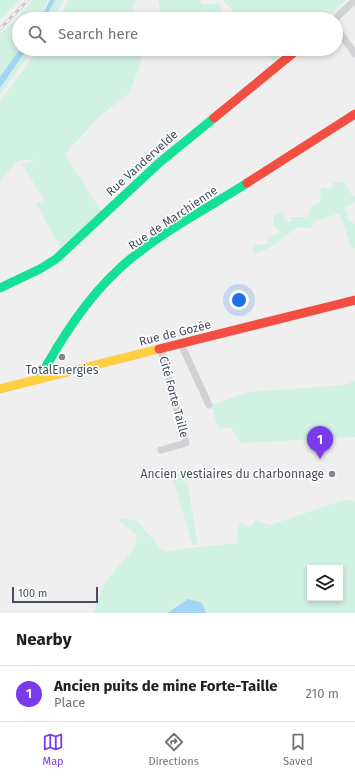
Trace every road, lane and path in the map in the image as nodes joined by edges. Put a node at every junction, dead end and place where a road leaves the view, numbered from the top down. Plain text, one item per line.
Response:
1 (355, 0) edge
2 (343, 12) edge
3 (343, 37) edge
4 (355, 54) edge
5 (289, 56) edge
6 (355, 114) edge
7 (0, 288) edge
8 (355, 300) edge
9 (181, 344) junction
10 (161, 349) junction
11 (39, 379) junction
12 (0, 388) edge
13 (209, 405) dead end
14 (161, 450) dead end

1 - 2 street
3 - 4 street
5 - 7 street, Rue Vandervelde
6 - 11 street, Rue de Marchienne
8 - 9 street, Rue de Gozée
9 - 10 street, Rue de Gozée
9 - 13 street, Cité Forte Taille
10 - 11 street, Rue de Gozée
10 - 14 street, Cité Forte Taille
11 - 12 street, Rue de Gozée

